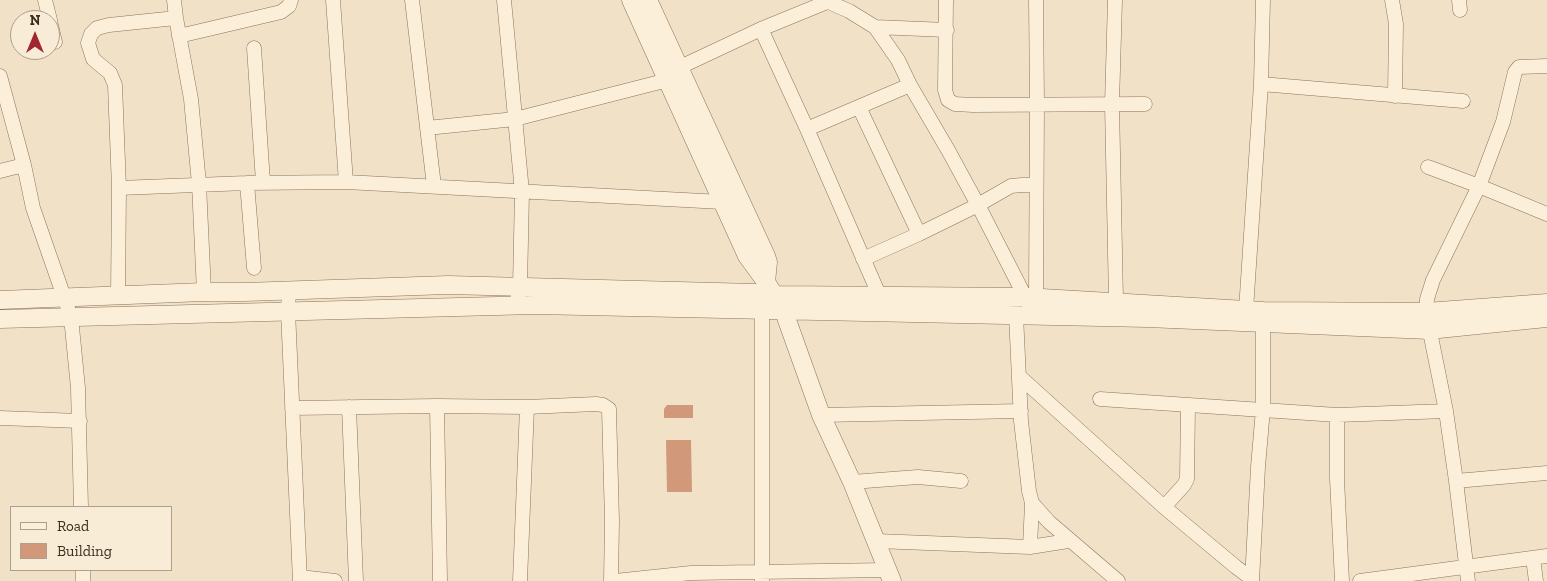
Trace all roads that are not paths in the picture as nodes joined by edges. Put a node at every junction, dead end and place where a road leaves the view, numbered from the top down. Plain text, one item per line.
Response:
1 (174, 0) edge
2 (291, 0) edge
3 (333, 0) edge
4 (412, 0) edge
5 (504, 0) edge
6 (631, 0) edge
7 (648, 0) edge
8 (946, 0) edge
9 (1036, 0) edge
10 (1115, 0) edge
11 (1263, 0) edge
12 (1392, 0) edge
13 (825, 1) edge
14 (847, 6) edge
15 (176, 18) junction
16 (875, 27) junction
17 (761, 29) junction
18 (947, 30) junction
19 (179, 36) junction
20 (254, 48) dead end
21 (1547, 66) edge
22 (673, 74) junction
23 (0, 76) edge
24 (1261, 84) junction
25 (910, 85) junction
26 (1395, 96) junction
27 (1463, 101) dead end
28 (1038, 104) junction
29 (1112, 104) junction
30 (1145, 104) dead end
31 (859, 107) junction
32 (515, 119) junction
33 (427, 128) junction
34 (807, 129) junction
35 (24, 165) junction
36 (1428, 167) dead end
37 (0, 171) edge
38 (263, 182) junction
39 (346, 182) junction
40 (246, 183) junction
41 (200, 184) junction
42 (1036, 185) junction
43 (434, 186) junction
44 (1479, 186) junction
45 (119, 188) junction
46 (522, 192) junction
47 (722, 202) junction
48 (978, 205) junction
49 (1547, 214) edge
50 (920, 234) junction
51 (863, 259) junction
52 (254, 268) dead end
53 (520, 287) junction
54 (289, 290) junction
55 (204, 292) junction
56 (775, 295) junction
57 (118, 296) junction
58 (880, 296) junction
59 (65, 297) junction
60 (1031, 297) junction
61 (0, 300) edge
62 (1116, 301) junction
63 (1547, 303) edge
64 (516, 305) junction
65 (762, 309) junction
66 (288, 311) junction
67 (1426, 312) junction
68 (1016, 315) junction
69 (1257, 315) junction
70 (1035, 316) junction
71 (71, 317) junction
72 (1547, 318) edge
73 (0, 319) edge
74 (1430, 330) junction
75 (1019, 376) junction
76 (1100, 398) dead end
77 (1188, 405) junction
78 (437, 406) junction
79 (349, 407) junction
80 (527, 407) junction
81 (292, 408) junction
82 (1263, 409) junction
83 (1446, 411) junction
84 (1021, 412) junction
85 (821, 415) junction
86 (1337, 415) junction
87 (0, 418) edge
88 (80, 421) junction
89 (1547, 473) edge
90 (961, 481) dead end
91 (1456, 481) junction
92 (852, 482) junction
93 (1032, 503) junction
94 (82, 506) edge
95 (1164, 507) junction
96 (876, 541) junction
97 (1068, 541) junction
98 (1030, 547) junction
99 (1547, 556) edge
100 (1533, 558) junction
101 (1466, 567) junction
102 (761, 576) edge
103 (889, 576) edge
104 (691, 577) edge
105 (300, 579) edge
106 (1252, 580) edge
107 (335, 581) edge
108 (356, 581) edge
109 (440, 581) edge
110 (520, 581) edge
111 (611, 581) edge
112 (615, 581) edge
113 (1118, 581) edge
114 (1342, 581) edge
115 (1360, 581) edge
116 (1468, 581) edge
117 (1536, 581) edge

1 - 15 street
2 - 19 street
3 - 39 street
4 - 33 street
5 - 32 street
6 - 22 street
7 - 22 street
8 - 18 street
9 - 28 street
10 - 29 street
11 - 24 street
12 - 26 street
13 - 14 street
13 - 17 street
14 - 16 street
15 - 19 street
15 - 45 street
16 - 18 street
16 - 25 street
17 - 22 street
17 - 34 street
18 - 28 street
19 - 41 street
20 - 38 street
21 - 44 street
22 - 32 street
22 - 47 street
22 - 56 street
23 - 35 street
24 - 26 street
24 - 69 street
25 - 31 street
25 - 48 street
26 - 27 street
28 - 29 street
28 - 42 street
29 - 30 street
29 - 62 street
31 - 34 street
31 - 50 street
32 - 33 street
32 - 46 street
33 - 43 street
34 - 51 street
35 - 37 street
35 - 59 street
36 - 44 street
38 - 39 street
38 - 40 street
39 - 43 street
40 - 41 street
40 - 52 street
41 - 45 street
41 - 55 street
42 - 48 street
42 - 60 street
43 - 46 street
44 - 49 street
44 - 67 street
45 - 57 street
46 - 47 street
46 - 53 street
47 - 56 street
48 - 50 street
48 - 60 street
50 - 51 street
51 - 58 street
53 - 54 street
53 - 56 street
53 - 64 street
54 - 55 street
54 - 66 street
55 - 57 street
56 - 58 street
56 - 65 street
56 - 68 street
56 - 85 street
57 - 59 street
58 - 60 street
59 - 61 street
59 - 71 street
60 - 62 street
60 - 70 street
62 - 69 street
63 - 67 street
64 - 65 street
64 - 66 street
65 - 102 street
66 - 71 street
66 - 81 street
67 - 69 street
67 - 74 street
68 - 70 street
68 - 75 street
69 - 70 street
69 - 74 street
69 - 82 street
71 - 73 street
71 - 88 street
72 - 74 street
74 - 83 street
75 - 84 street
75 - 95 street
76 - 77 street
77 - 82 street
77 - 95 street
78 - 79 street
78 - 80 street
78 - 109 street
79 - 81 street
79 - 108 street
80 - 110 street
80 - 111 street
81 - 105 street
82 - 86 street
82 - 106 street
83 - 86 street
83 - 91 street
84 - 85 street
84 - 93 street
85 - 92 street
86 - 114 street
87 - 88 street
88 - 94 street
89 - 91 street
90 - 92 street
91 - 101 street
92 - 96 street
93 - 97 street
93 - 98 street
95 - 106 street
96 - 98 street
96 - 103 street
97 - 98 street
97 - 113 street
99 - 100 street
100 - 101 street
100 - 117 street
101 - 115 street
101 - 116 street
102 - 103 street
102 - 104 street
104 - 112 street
105 - 107 street

